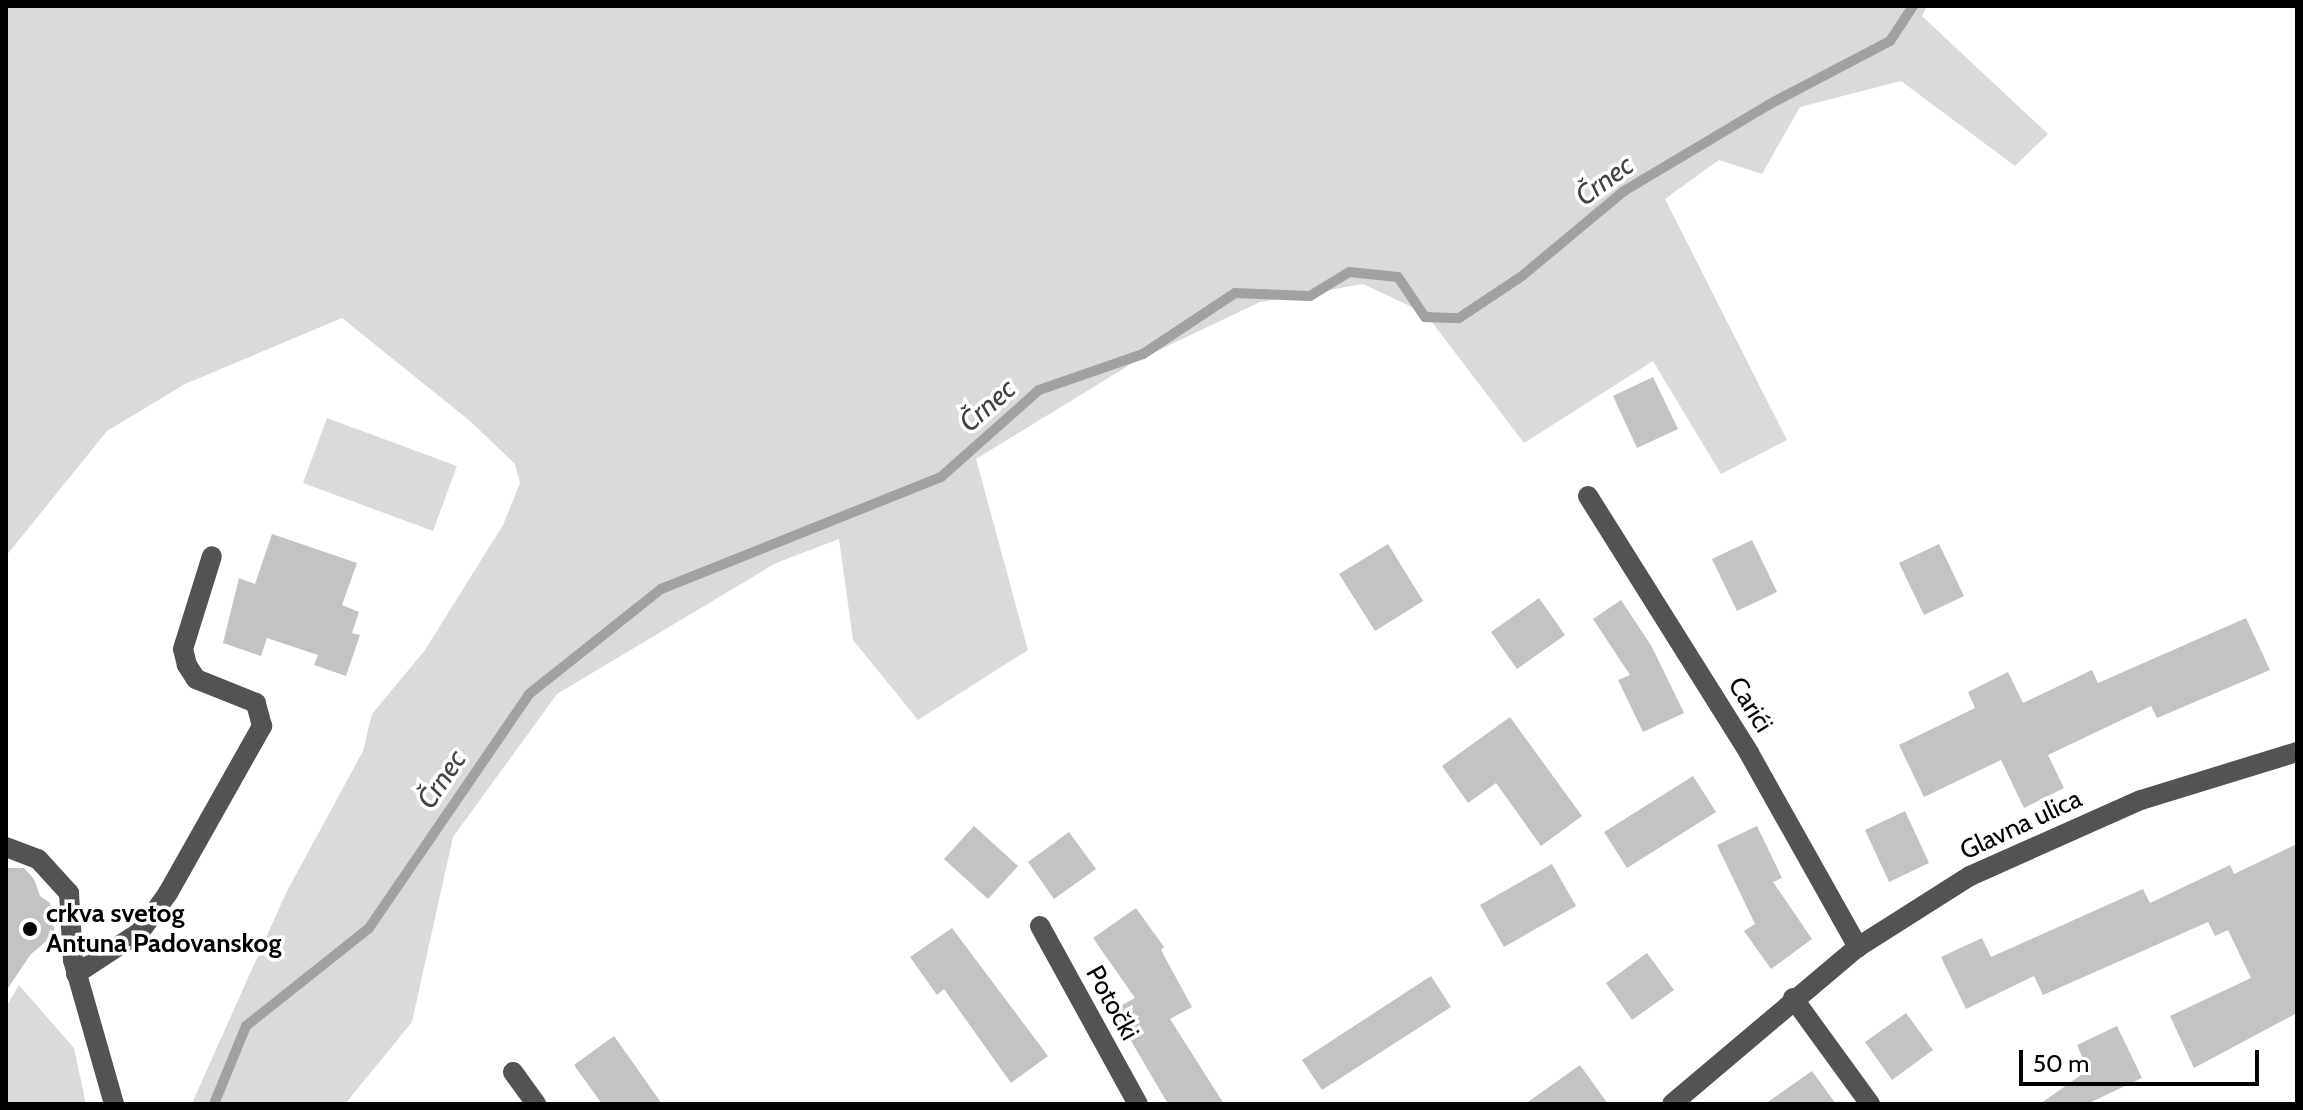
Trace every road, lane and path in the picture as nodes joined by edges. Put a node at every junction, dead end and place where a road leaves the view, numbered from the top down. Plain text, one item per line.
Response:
1 (1588, 496) dead end
2 (212, 556) dead end
3 (2297, 752) edge
4 (6, 847) edge
5 (1040, 926) dead end
6 (1858, 947) junction
7 (76, 974) junction
8 (1793, 998) junction
9 (513, 1072) dead end
10 (114, 1104) edge
11 (536, 1104) edge
12 (1138, 1104) edge
13 (1672, 1104) edge
14 (1870, 1104) edge

1 - 6 street, Carići
2 - 7 street
3 - 6 street, Glavna ulica
4 - 7 street
5 - 12 street, Potočki
6 - 8 street, Glavna ulica
7 - 10 street
8 - 13 street, Glavna ulica
8 - 14 street
9 - 11 street

